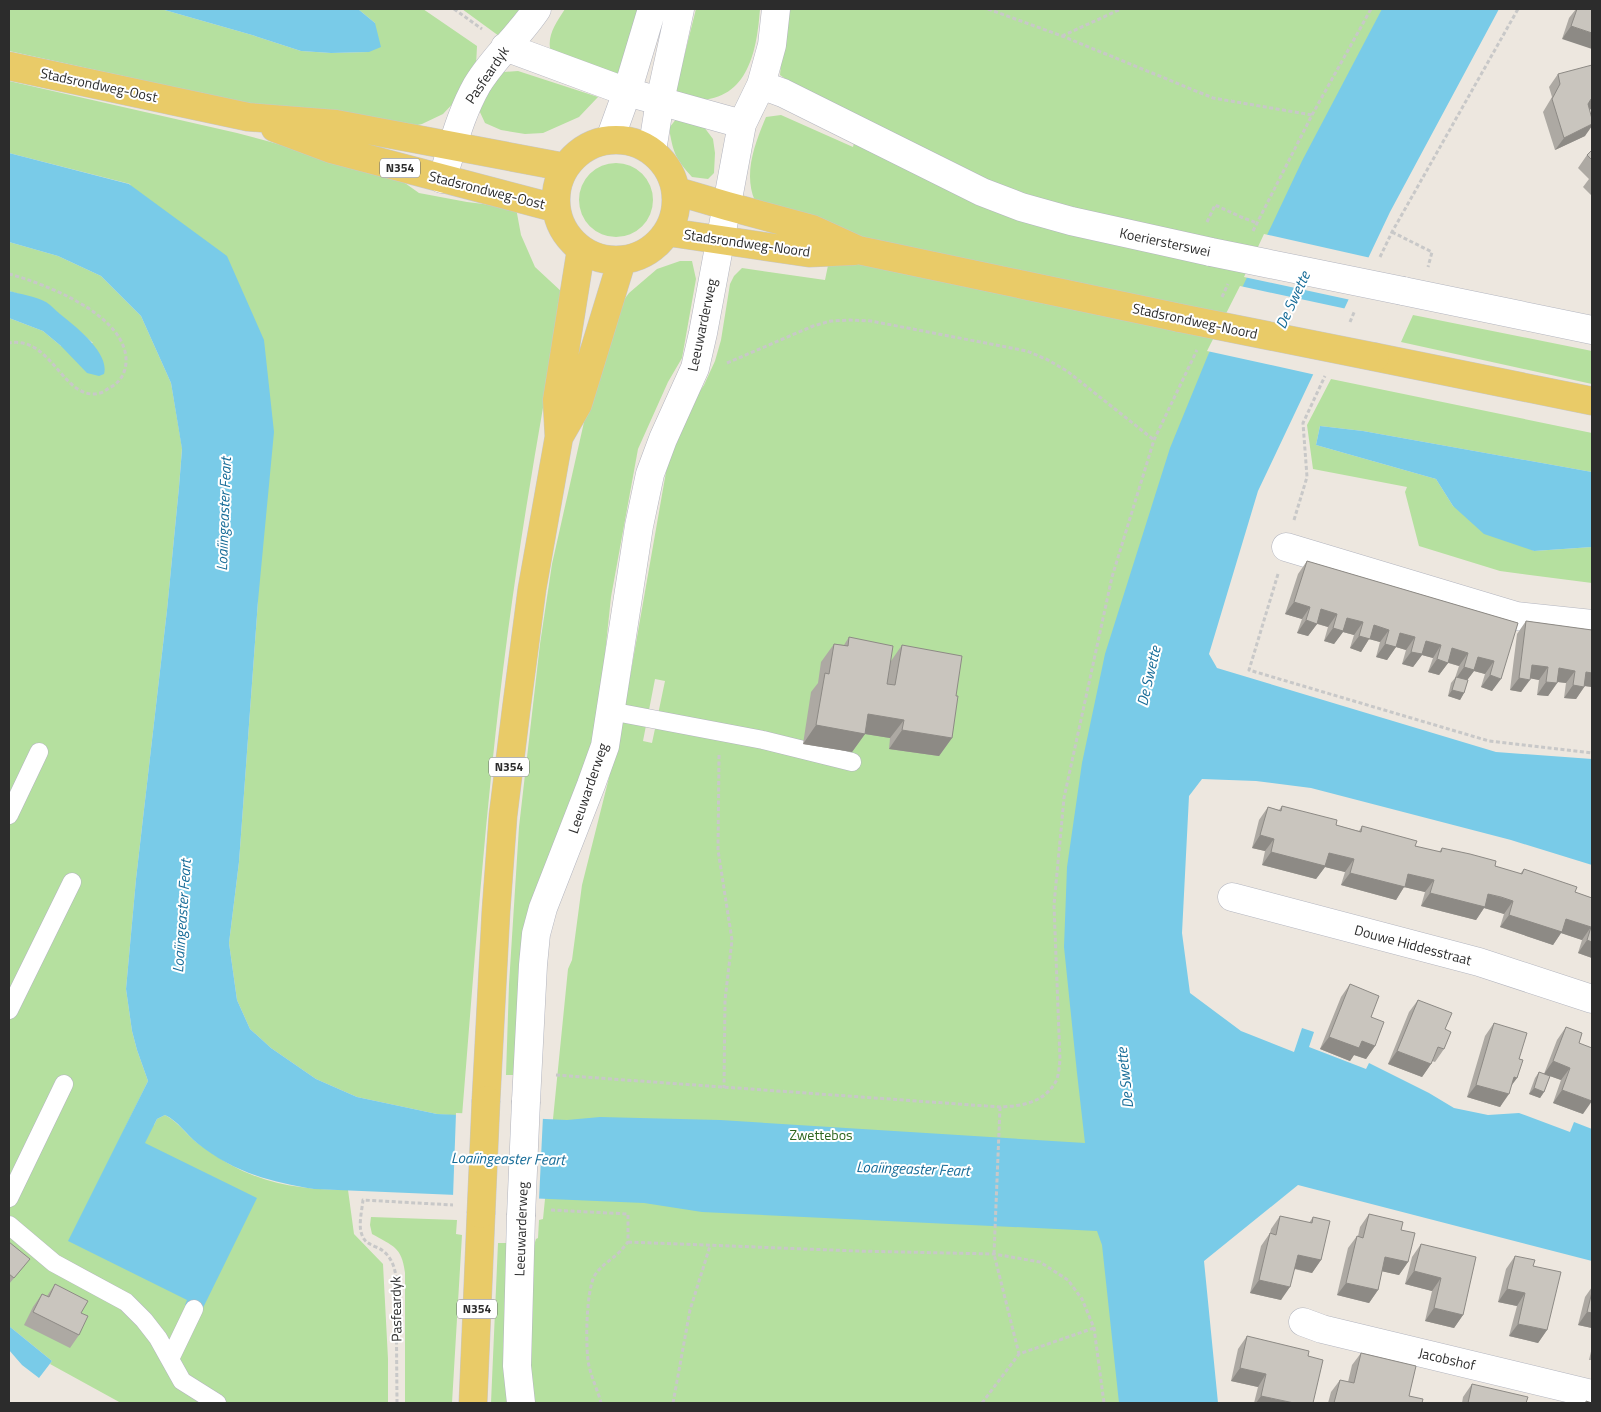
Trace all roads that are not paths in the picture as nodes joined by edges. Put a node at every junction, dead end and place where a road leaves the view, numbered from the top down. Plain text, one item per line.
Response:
1 (537, 9) edge
2 (652, 9) edge
3 (680, 9) edge
4 (776, 9) edge
5 (505, 47) junction
6 (9, 66) edge
7 (761, 85) junction
8 (626, 92) junction
9 (660, 101) junction
10 (248, 117) junction
11 (742, 124) junction
12 (610, 139) junction
13 (453, 146) junction
14 (652, 151) junction
15 (564, 167) junction
16 (442, 179) junction
17 (676, 190) junction
18 (727, 206) junction
19 (555, 208) junction
20 (667, 232) junction
21 (720, 239) junction
22 (581, 250) junction
23 (858, 250) junction
24 (622, 260) junction
25 (1592, 330) edge
26 (1592, 401) edge
27 (559, 437) junction
28 (1286, 547) road end
29 (1592, 624) edge
30 (610, 711) junction
31 (39, 752) dead end
32 (852, 762) dead end
33 (9, 814) edge
34 (72, 882) dead end
35 (1232, 897) dead end
36 (1592, 999) edge
37 (9, 1010) edge
38 (64, 1084) dead end
39 (9, 1198) edge
40 (9, 1225) edge
41 (194, 1309) dead end
42 (1303, 1322) dead end
43 (170, 1359) junction
44 (1592, 1394) edge
45 (217, 1403) edge
46 (473, 1403) edge
47 (521, 1403) edge

1 - 5 street, Pasfeardyk
2 - 8 street
3 - 9 street
4 - 7 street, Leeuwarderweg
5 - 8 street
5 - 13 street, Pasfeardyk
6 - 10 main road, Stadsrondweg-Oost / N354
7 - 11 street, Leeuwarderweg
7 - 25 street, Koeriersterswei, bridge
8 - 9 street
8 - 12 street
9 - 11 street
9 - 14 street
10 - 13 main road, Stadsrondweg-Oost / N354
10 - 16 main road, Stadsrondweg-Oost / N354
11 - 18 street, Leeuwarderweg
12 - 14 main road
12 - 15 main road
13 - 15 main road, Stadsrondweg-Oost / N354
13 - 16 street, Pasfeardyk
14 - 17 main road
15 - 19 main road
16 - 19 main road, Stadsrondweg-Oost / N354
17 - 18 main road, Stadsrondweg-Noord
17 - 20 main road
18 - 21 street, Leeuwarderweg
18 - 23 main road, Stadsrondweg-Noord
19 - 22 main road
20 - 21 main road, Stadsrondweg-Noord
20 - 24 main road
21 - 23 main road, Stadsrondweg-Noord
21 - 30 street, Leeuwarderweg
22 - 24 main road
22 - 27 main road, N354
23 - 26 main road, Stadsrondweg-Noord, bridge
24 - 27 main road, N354
27 - 46 main road, N354, bridge
28 - 29 street
30 - 32 lane
30 - 47 street, Leeuwarderweg, bridge
31 - 33 lane
34 - 37 lane
35 - 36 street, Douwe Hiddesstraat
38 - 39 lane
40 - 43 lane
41 - 43 lane
42 - 44 street, Jacobshof
43 - 45 lane

